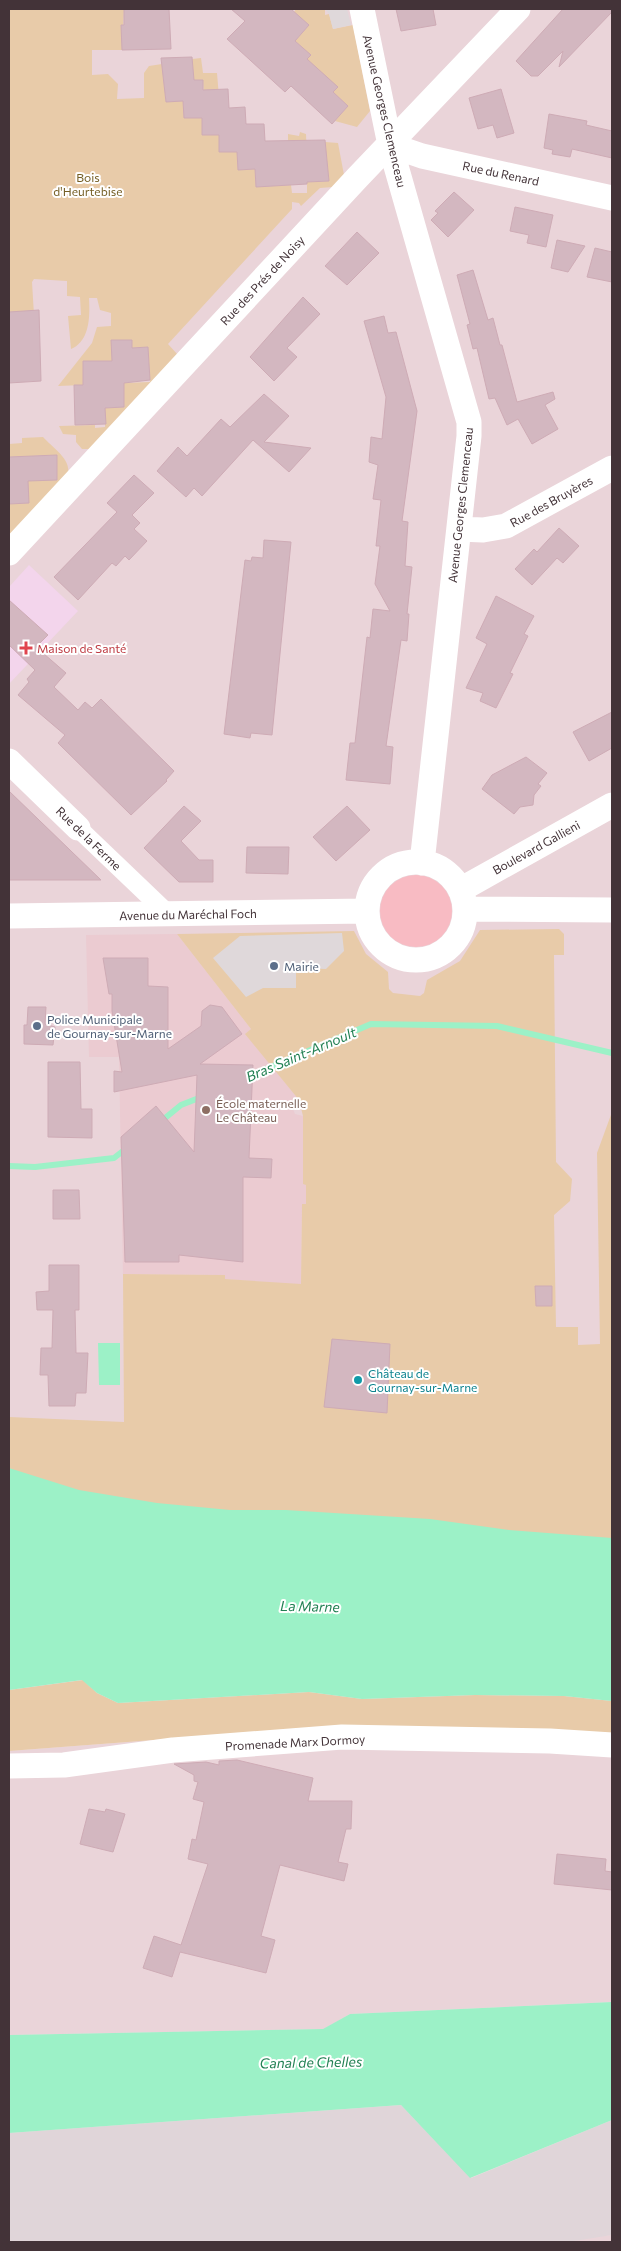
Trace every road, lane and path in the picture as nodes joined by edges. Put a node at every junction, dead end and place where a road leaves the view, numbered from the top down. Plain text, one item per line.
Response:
1 (362, 9) edge
2 (518, 9) edge
3 (390, 145) junction
4 (612, 198) edge
5 (612, 468) edge
6 (458, 529) junction
7 (9, 553) edge
8 (9, 761) edge
9 (612, 805) edge
10 (78, 828) joint
11 (422, 863) junction
12 (462, 900) junction
13 (367, 910) junction
14 (612, 910) edge
15 (168, 914) junction
16 (9, 916) edge
17 (612, 1745) edge
18 (9, 1766) edge

1 - 3 street, Avenue Georges Clemenceau
2 - 3 street, Rue des Prés de Noisy
3 - 4 street, Rue du Renard
3 - 6 street, Avenue Georges Clemenceau
3 - 7 street, Rue des Prés de Noisy
5 - 6 street, Rue des Bruyères
6 - 11 street, Avenue Georges Clemenceau
8 - 10 street, Rue de la Ferme
9 - 12 street, Boulevard Gallieni
10 - 15 street, Rue de la Ferme
11 - 12 street
11 - 13 street
12 - 13 street
12 - 14 street
13 - 15 street, Avenue du Maréchal Foch
15 - 16 street, Avenue du Maréchal Foch
17 - 18 street, Promenade Marx Dormoy

